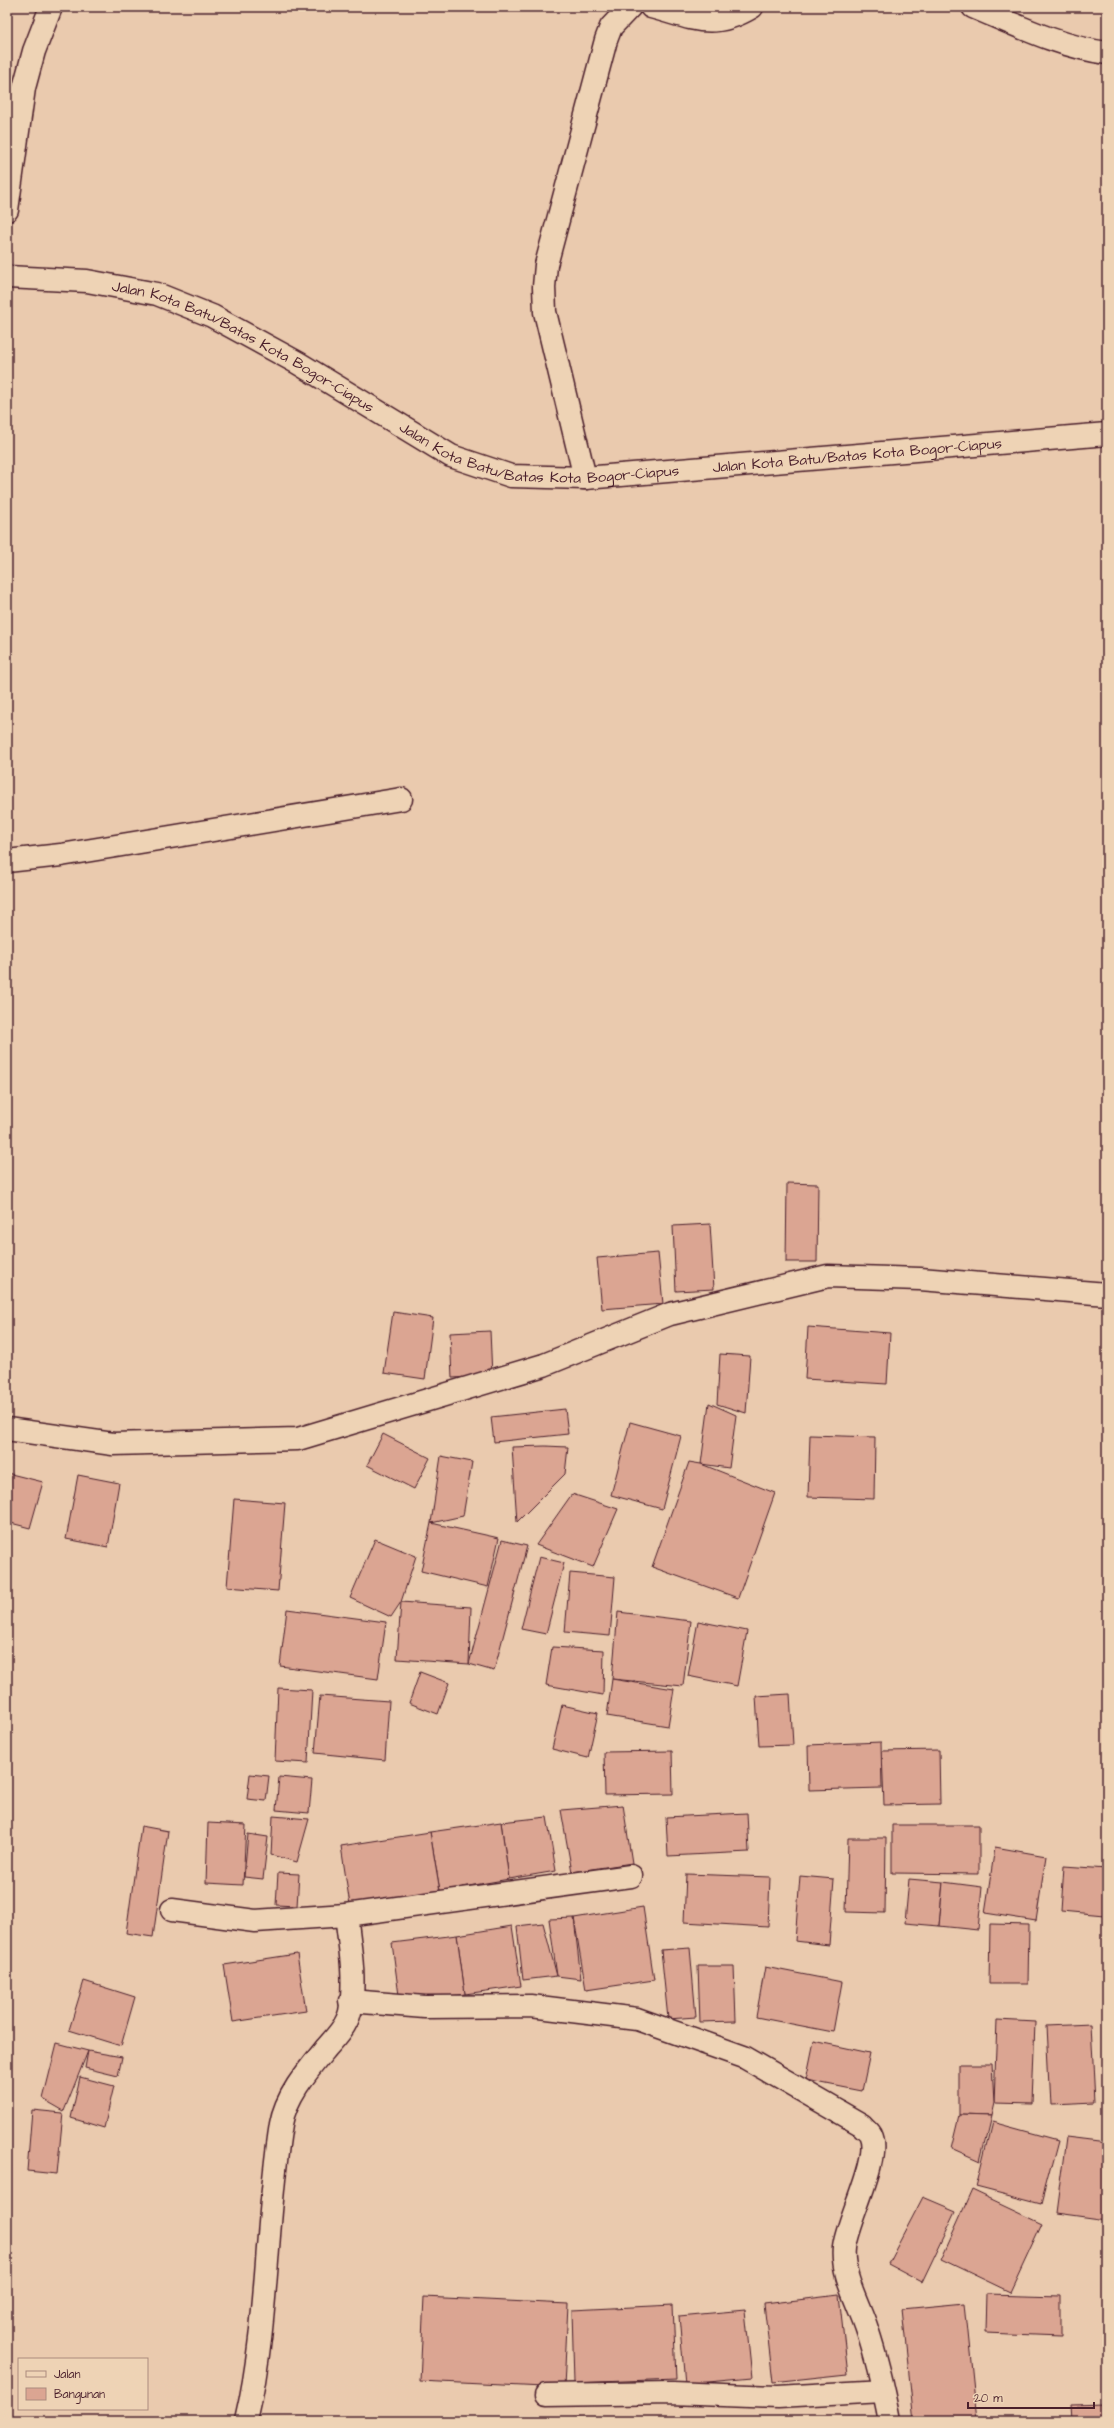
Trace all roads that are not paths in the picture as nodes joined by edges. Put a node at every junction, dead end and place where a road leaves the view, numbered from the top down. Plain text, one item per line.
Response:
1 (51, 7) edge
2 (630, 7) edge
3 (651, 7) edge
4 (752, 7) edge
5 (973, 7) edge
6 (1107, 53) edge
7 (7, 210) edge
8 (7, 277) edge
9 (1107, 434) edge
10 (585, 478) junction
11 (400, 798) dead end
12 (7, 861) edge
13 (1107, 1294) edge
14 (7, 1429) edge
15 (631, 1876) dead end
16 (172, 1910) dead end
17 (346, 1915) junction
18 (350, 2001) junction
19 (884, 2391) junction
20 (546, 2395) dead end
21 (246, 2421) edge
22 (890, 2421) edge

1 - 7 street
2 - 10 street
3 - 4 street
5 - 6 street
8 - 10 street, Jalan Kota Batu/Batas Kota Bogor–Ciapus
9 - 10 street, Jalan Kota Batu/Batas Kota Bogor–Ciapus
11 - 12 street
13 - 14 street
15 - 17 street
16 - 17 street
17 - 18 street
18 - 19 street
18 - 21 street
19 - 20 street
19 - 22 street

